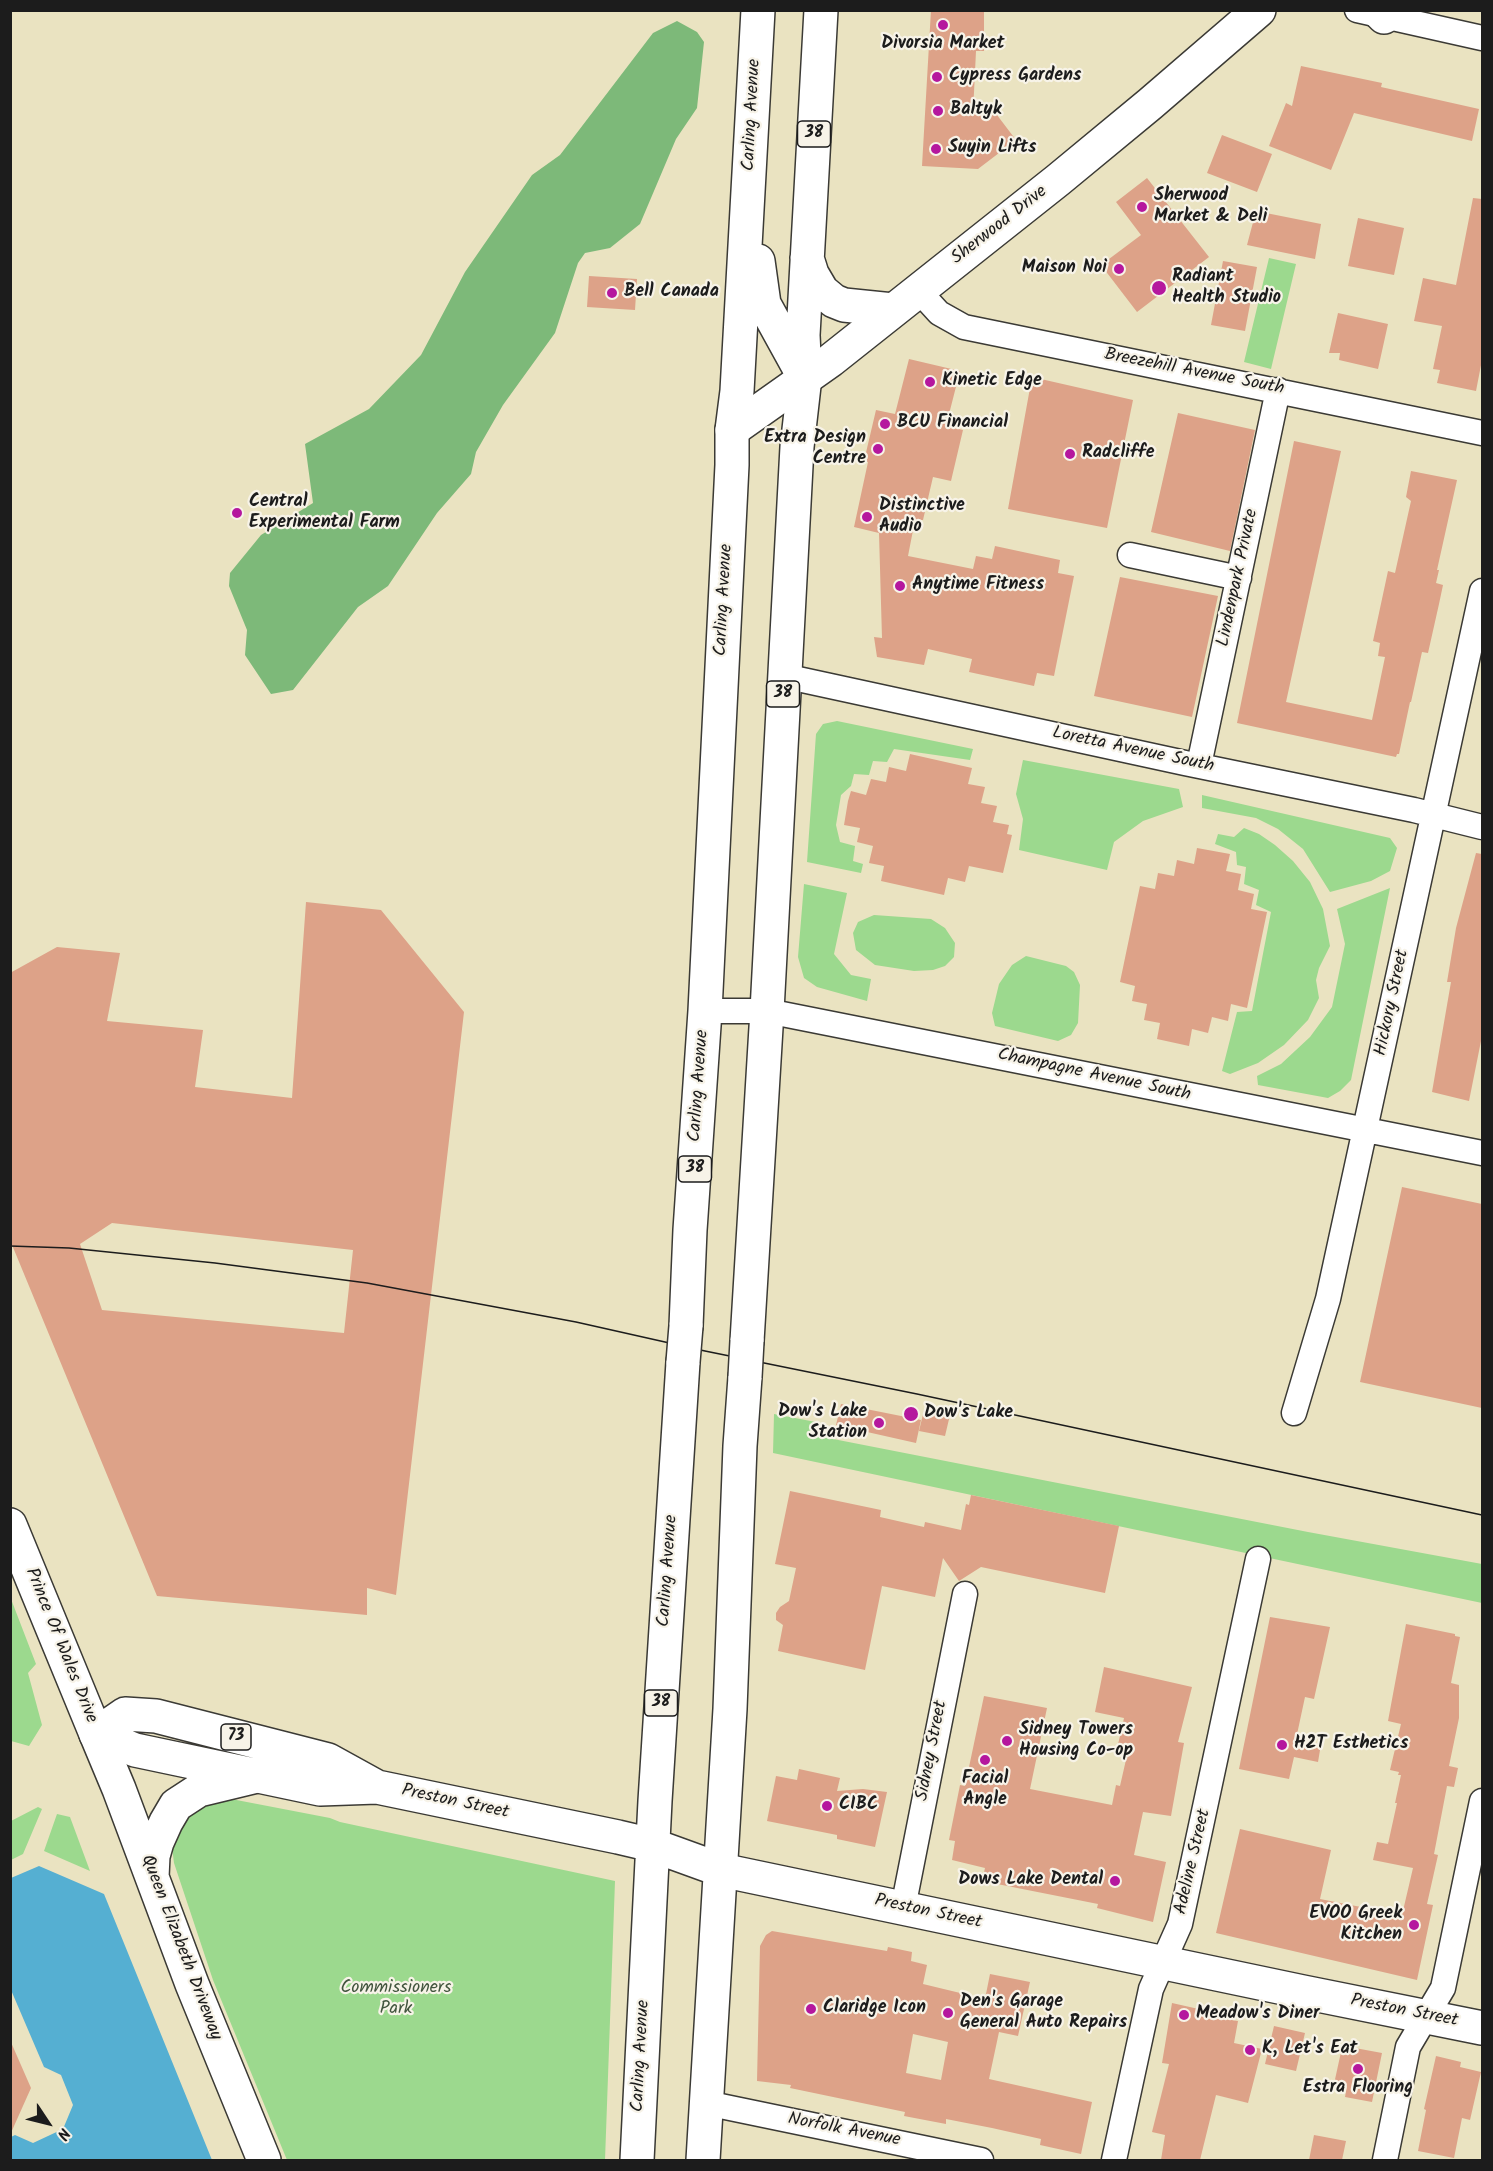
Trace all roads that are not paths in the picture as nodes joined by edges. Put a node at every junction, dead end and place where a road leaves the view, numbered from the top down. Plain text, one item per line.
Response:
1 (758, 10) edge
2 (820, 10) edge
3 (1259, 10) edge
4 (1372, 12) edge
5 (1482, 38) edge
6 (750, 172) junction
7 (807, 258) junction
8 (906, 300) junction
9 (805, 377) junction
10 (1278, 390) junction
11 (732, 430) junction
12 (1482, 433) edge
13 (1130, 555) dead end
14 (1239, 578) junction
15 (1482, 591) edge
16 (784, 676) junction
17 (1199, 765) junction
18 (1434, 814) junction
19 (1482, 827) edge
20 (705, 1011) junction
21 (767, 1011) junction
22 (1366, 1131) junction
23 (1482, 1153) edge
24 (1294, 1413) dead end
25 (10, 1525) edge
26 (1258, 1559) dead end
27 (965, 1594) dead end
28 (96, 1734) junction
29 (257, 1776) junction
30 (377, 1786) junction
31 (1482, 1801) edge
32 (652, 1845) junction
33 (721, 1870) junction
34 (152, 1877) junction
35 (903, 1908) junction
36 (1163, 1962) junction
37 (1427, 2017) junction
38 (1482, 2028) edge
39 (706, 2103) junction
40 (264, 2160) edge
41 (636, 2160) edge
42 (703, 2160) edge
43 (981, 2160) edge
44 (1114, 2160) edge
45 (1385, 2160) edge

1 - 6 main road, Carling Avenue / 38
2 - 7 main road, 38
3 - 8 main road, Sherwood Drive
4 - 5 street
6 - 9 main road
6 - 11 main road, Carling Avenue / 38
7 - 8 main road
7 - 9 main road, 38
8 - 9 main road, Sherwood Drive
8 - 10 street, Breezehill Avenue South
9 - 11 main road, Sherwood Drive
9 - 16 main road, 38
10 - 12 street, Breezehill Avenue South
10 - 14 street, Lindenpark Private
11 - 20 main road, Carling Avenue / 38
13 - 14 street
14 - 17 street, Lindenpark Private
15 - 18 street, Hickory Street
16 - 17 street, Loretta Avenue South
16 - 21 main road, 38
17 - 18 street, Loretta Avenue South
18 - 19 street, Loretta Avenue South
18 - 22 street, Hickory Street
20 - 21 street, Champagne Avenue South
20 - 32 main road, Carling Avenue / 38, bridge
21 - 22 street, Champagne Avenue South
21 - 33 main road, 38, bridge
22 - 23 street, Champagne Avenue South
22 - 24 street, Hickory Street
25 - 28 main road, Prince Of Wales Drive
26 - 36 street, Adeline Street
27 - 35 street, Sidney Street
28 - 29 main road, Preston Street / 73
28 - 30 main road, Preston Street / 73
28 - 34 main road, Queen Elizabeth Driveway
29 - 30 main road, Preston Street / 73
29 - 34 main road
30 - 32 main road, Preston Street / 73
31 - 37 street
32 - 33 main road, Preston Street / 73
32 - 41 main road, Carling Avenue / 38
33 - 35 main road, Preston Street / 73
33 - 39 main road, 38
34 - 40 main road, Queen Elizabeth Driveway
35 - 36 main road, Preston Street / 73
36 - 37 main road, Preston Street / 73
36 - 44 street, Adeline Street
37 - 38 main road, Preston Street / 73
37 - 45 street
39 - 42 main road, 38
39 - 43 street, Norfolk Avenue

